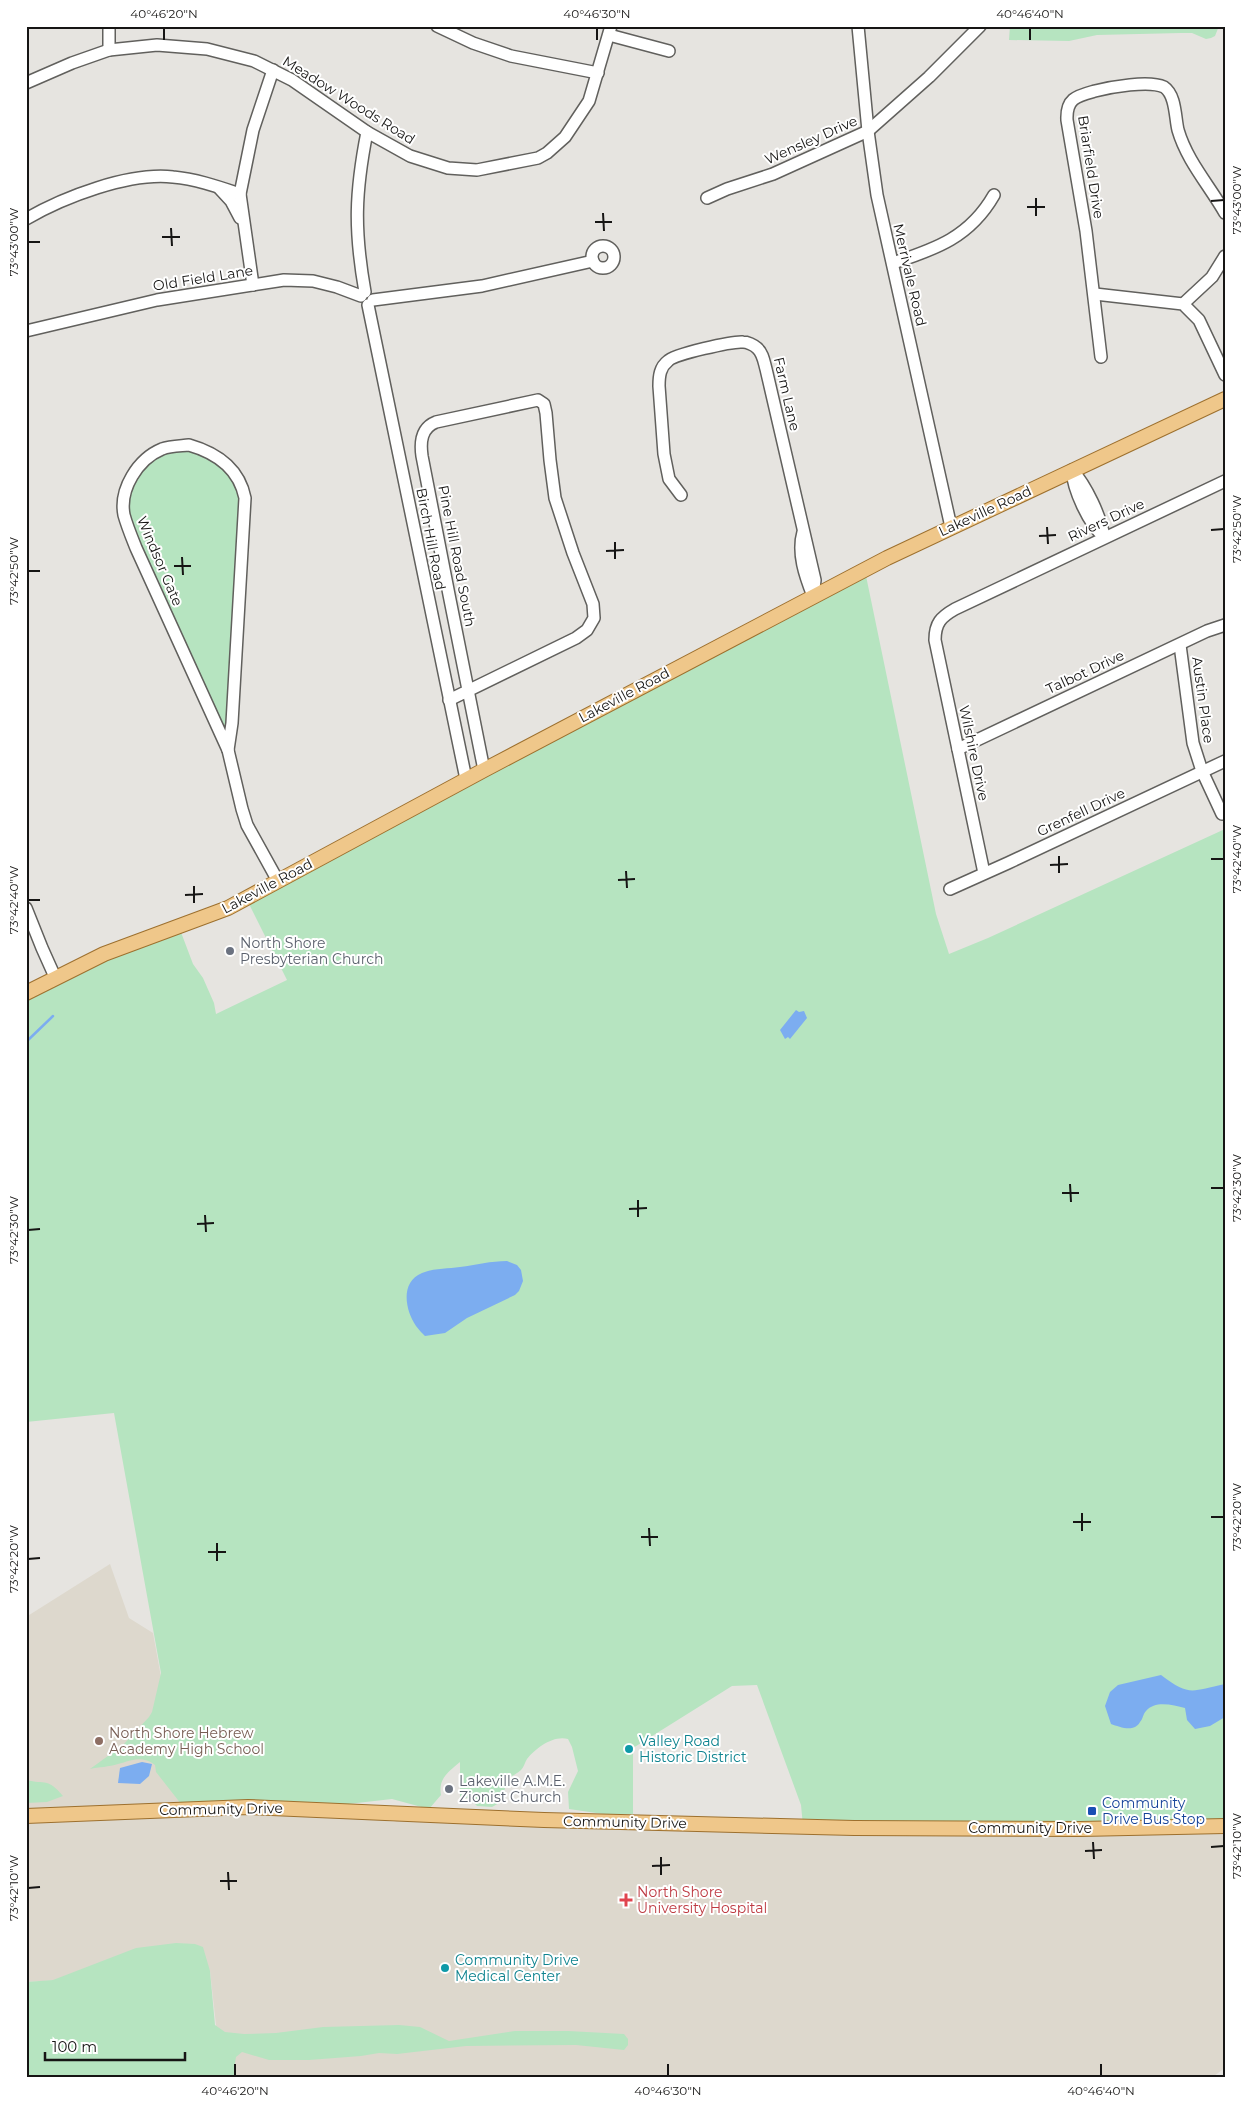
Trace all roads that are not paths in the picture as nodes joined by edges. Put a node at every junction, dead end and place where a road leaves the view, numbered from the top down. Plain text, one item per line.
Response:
1 (109, 26) edge
2 (437, 26) edge
3 (858, 26) edge
4 (980, 26) edge
5 (610, 31) edge
6 (109, 50) junction
7 (669, 51) dead end
8 (273, 70) junction
9 (598, 73) junction
10 (26, 83) edge
11 (868, 131) junction
12 (368, 132) junction
13 (218, 187) junction
14 (240, 194) junction
15 (994, 195) dead end
16 (708, 198) dead end
17 (1225, 213) edge
18 (26, 219) edge
19 (244, 224) junction
20 (1225, 256) edge
21 (593, 261) dead end
22 (893, 263) junction
23 (253, 285) junction
24 (1094, 294) junction
25 (367, 298) junction
26 (1183, 304) junction
27 (50, 326) junction
28 (26, 330) edge
29 (26, 338) edge
30 (1101, 357) dead end
31 (1225, 375) edge
32 (1225, 399) edge
33 (1072, 470) junction
34 (1225, 481) edge
35 (680, 496) dead end
36 (951, 527) junction
37 (1104, 537) junction
38 (813, 596) junction
39 (1225, 625) edge
40 (935, 640) joint
41 (1180, 645) junction
42 (468, 691) junction
43 (449, 700) junction
44 (958, 749) junction
45 (228, 750) junction
46 (1225, 761) edge
47 (484, 770) junction
48 (1202, 771) junction
49 (466, 779) junction
50 (1222, 814) dead end
51 (984, 873) junction
52 (278, 881) junction
53 (950, 889) dead end
54 (26, 908) edge
55 (56, 977) junction
56 (26, 993) edge
57 (26, 1816) edge
58 (1225, 1826) edge

1 - 6 street
2 - 9 street
3 - 11 street, Merrivale Road
4 - 11 street, Wensley Drive
5 - 7 street
5 - 9 street, Meadow Woods Road
6 - 8 street, Meadow Woods Road
6 - 10 street, Meadow Woods Road
8 - 12 street, Meadow Woods Road
8 - 14 street
9 - 12 street, Meadow Woods Road
11 - 16 street, Wensley Drive
11 - 22 street, Merrivale Road
12 - 25 street, Birch Hill Road
13 - 14 street
13 - 18 street
13 - 19 street
14 - 19 street
15 - 22 street
17 - 24 street, Briarfield Drive
19 - 23 street
20 - 26 street
21 - 25 street, Old Field Lane
22 - 36 street, Merrivale Road
23 - 25 street, Old Field Lane
23 - 27 street, Old Field Lane
24 - 26 street
24 - 30 street, Briarfield Drive
25 - 43 street, Birch Hill Road
26 - 31 street
27 - 28 street, Old Field Lane
27 - 29 street, Old Field Lane
32 - 33 main road, Lakeville Road
33 - 36 main road, Lakeville Road
33 - 37 street
34 - 37 street, Rivers Drive
35 - 38 street, Farm Lane
36 - 38 main road, Lakeville Road
37 - 40 street, Rivers Drive
38 - 47 main road, Lakeville Road
39 - 41 street, Talbot Drive
40 - 44 street, Wilshire Drive
41 - 44 street, Talbot Drive
41 - 48 street, Austin Place
42 - 42 street, Pine Hill Road South
42 - 43 street
42 - 47 street, Pine Hill Road South
43 - 49 street, Birch Hill Road
44 - 51 street, Wilshire Drive
45 - 45 street, Windsor Gate
45 - 52 street, Windsor Gate
46 - 48 street, Grenfell Drive
47 - 49 main road, Lakeville Road
48 - 50 street, Austin Place
48 - 51 street, Grenfell Drive
49 - 52 main road, Lakeville Road
51 - 53 street, Grenfell Drive
52 - 55 main road, Lakeville Road
54 - 55 street
55 - 56 main road, Lakeville Road
57 - 58 main road, Community Drive

